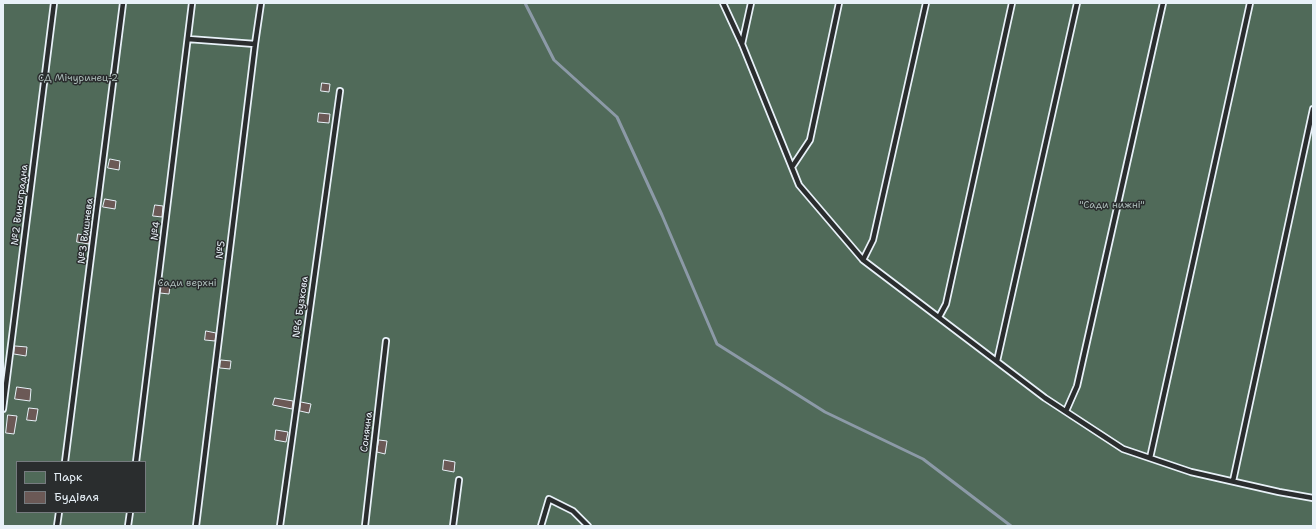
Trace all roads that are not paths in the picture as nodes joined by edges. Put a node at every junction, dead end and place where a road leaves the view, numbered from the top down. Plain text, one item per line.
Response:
1 (54, 3) edge
2 (123, 3) edge
3 (192, 3) edge
4 (261, 3) edge
5 (723, 3) edge
6 (751, 3) edge
7 (840, 3) edge
8 (926, 3) edge
9 (1012, 3) edge
10 (1077, 3) edge
11 (1164, 3) edge
12 (1250, 3) edge
13 (188, 39) junction
14 (255, 44) junction
15 (742, 44) junction
16 (340, 91) dead end
17 (1313, 109) edge
18 (792, 167) junction
19 (863, 260) junction
20 (939, 317) junction
21 (386, 341) dead end
22 (997, 361) junction
23 (3, 409) edge
24 (1066, 411) junction
25 (1150, 458) junction
26 (65, 461) edge
27 (136, 461) edge
28 (459, 480) dead end
29 (1233, 481) junction
30 (1313, 498) edge
31 (59, 513) edge
32 (130, 513) edge
33 (57, 526) edge
34 (128, 526) edge
35 (196, 526) edge
36 (280, 526) edge
37 (365, 526) edge
38 (453, 526) edge
39 (541, 526) edge
40 (588, 526) edge

1 - 23 lane, №2 Виноградна
2 - 26 lane, №3 Вишнева
3 - 13 lane, №4
4 - 14 lane, №5
5 - 15 lane
6 - 15 lane
7 - 18 lane
8 - 19 lane
9 - 20 lane
10 - 22 lane
11 - 24 lane
12 - 25 lane
13 - 14 lane
13 - 27 lane, №4
14 - 35 lane, №5
15 - 18 lane
16 - 36 lane, №6 Бузкова
17 - 29 lane
18 - 19 lane
19 - 20 lane
20 - 22 lane
21 - 37 lane, Сонячна
22 - 24 lane
24 - 25 lane
25 - 29 lane
28 - 38 lane
29 - 30 lane
31 - 33 lane
32 - 34 lane
39 - 40 lane

